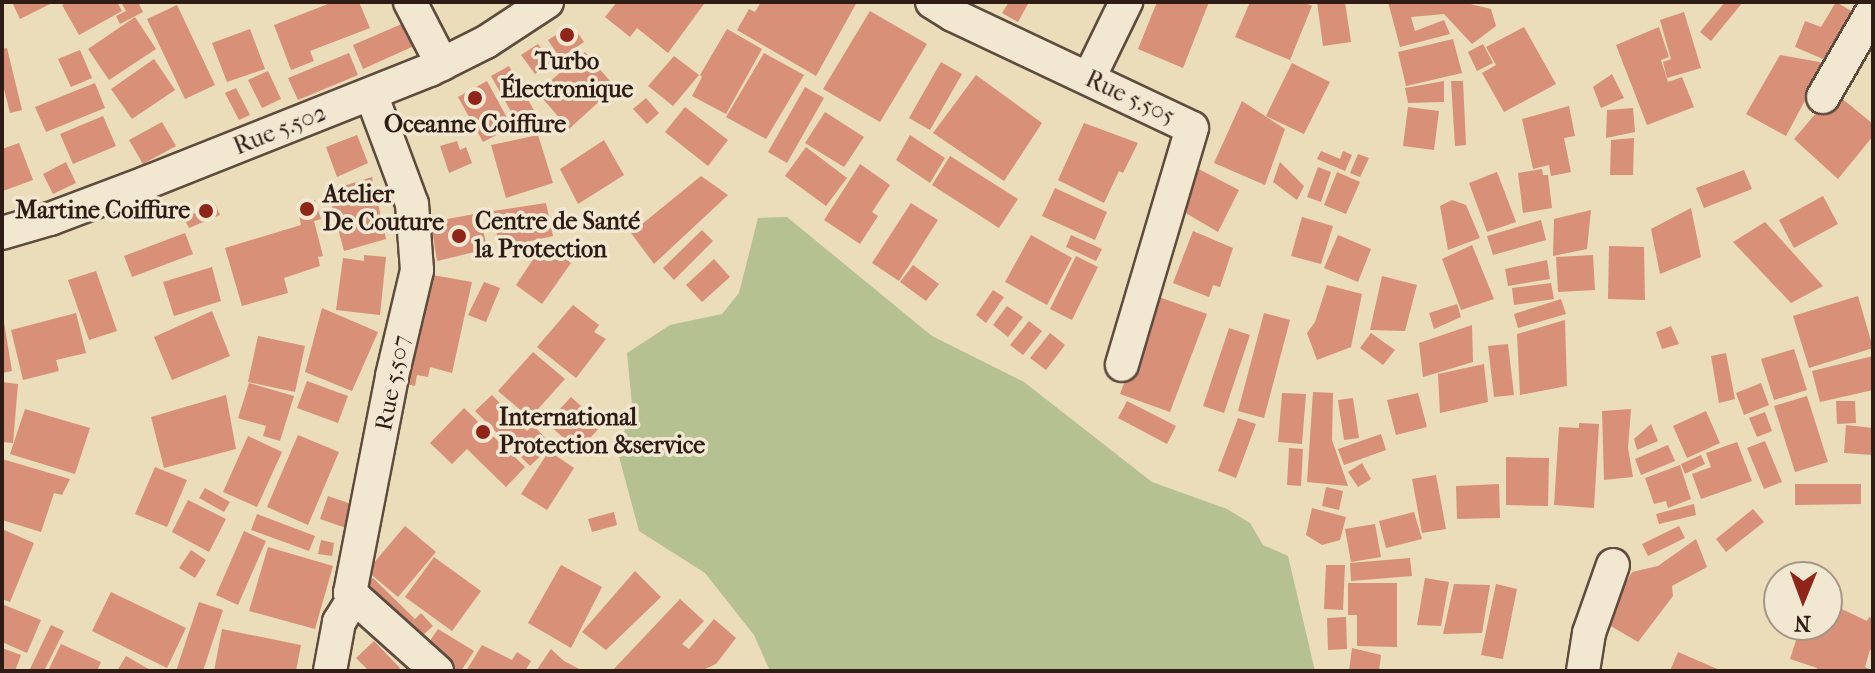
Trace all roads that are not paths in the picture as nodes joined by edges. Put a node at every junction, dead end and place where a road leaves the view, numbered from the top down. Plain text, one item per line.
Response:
1 (410, 2) edge
2 (547, 2) edge
3 (932, 2) edge
4 (1126, 2) edge
5 (1873, 10) edge
6 (442, 64) junction
7 (1089, 78) junction
8 (371, 94) junction
9 (1823, 97) dead end
10 (2, 233) edge
11 (1122, 365) dead end
12 (1613, 565) dead end
13 (350, 593) junction
14 (330, 671) edge
15 (437, 671) edge
16 (1583, 671) edge

1 - 6 street
2 - 6 street, Rue 5.502
3 - 7 street, Rue 5.505
4 - 7 street
5 - 9 street
6 - 8 street, Rue 5.502
7 - 11 street, Rue 5.505
8 - 10 street, Rue 5.502
8 - 13 street, Rue 5.507
12 - 16 street
13 - 14 street, Rue 5.507
13 - 15 street

